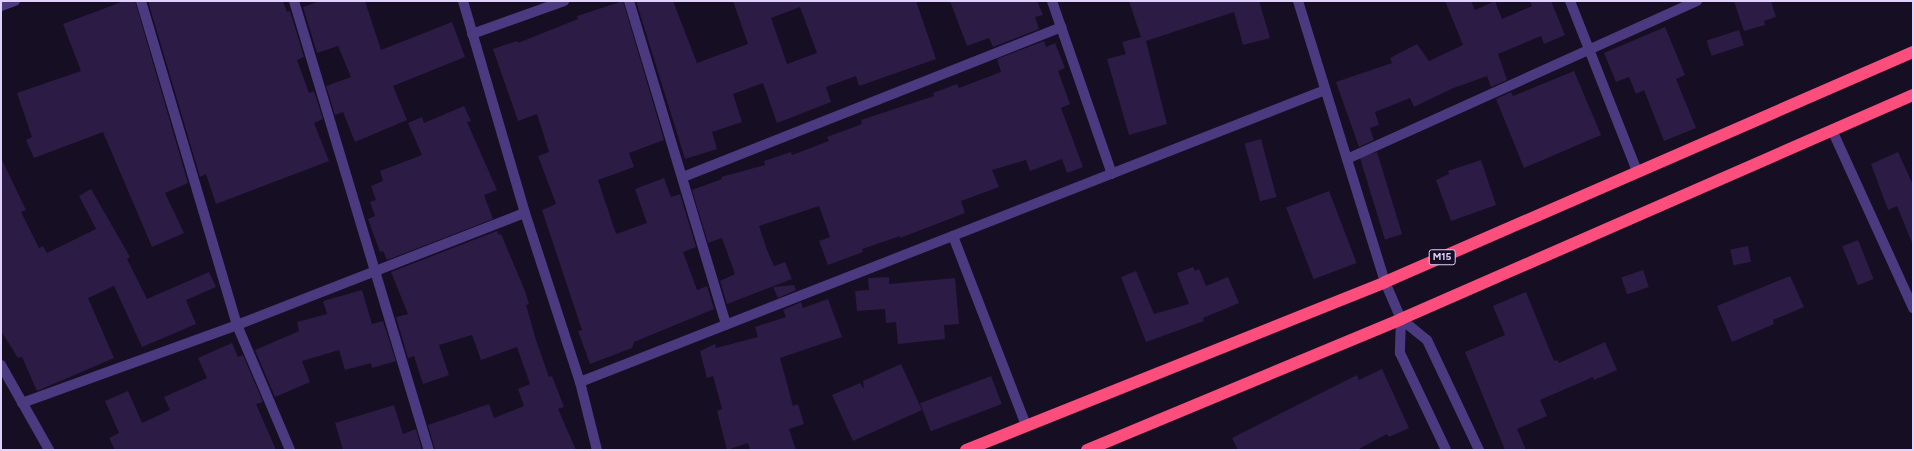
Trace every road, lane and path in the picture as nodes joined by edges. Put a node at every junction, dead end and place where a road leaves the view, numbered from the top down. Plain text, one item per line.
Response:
1 (15, 1) edge
2 (141, 1) edge
3 (294, 1) edge
4 (463, 1) edge
5 (564, 1) edge
6 (629, 1) edge
7 (1052, 1) edge
8 (1298, 1) edge
9 (1570, 1) edge
10 (1697, 1) edge
11 (1, 6) edge
12 (1061, 27) junction
13 (472, 34) junction
14 (1589, 50) junction
15 (1913, 52) edge
16 (1325, 90) junction
17 (1913, 95) edge
18 (1832, 130) junction
19 (1347, 159) junction
20 (1636, 171) junction
21 (1112, 174) junction
22 (683, 177) junction
23 (524, 213) junction
24 (953, 236) junction
25 (375, 270) junction
26 (1385, 282) junction
27 (1913, 308) edge
28 (1401, 319) junction
29 (237, 325) junction
30 (726, 325) junction
31 (1, 365) edge
32 (580, 382) junction
33 (22, 403) junction
34 (1026, 426) junction
35 (49, 450) edge
36 (290, 450) edge
37 (429, 450) edge
38 (597, 450) edge
39 (966, 450) edge
40 (1087, 450) edge
41 (1446, 450) edge
42 (1479, 450) edge

1 - 11 street
2 - 29 street
3 - 25 street
4 - 13 street
5 - 13 street
6 - 22 street
7 - 12 street
8 - 16 street
9 - 14 street
10 - 14 street
12 - 21 street
12 - 22 street
13 - 23 street
14 - 19 street
14 - 20 street
15 - 20 highway, M15
16 - 19 street
16 - 21 street
17 - 18 highway
18 - 27 street
18 - 28 highway
19 - 26 street
20 - 26 highway, M15
21 - 24 street
22 - 30 street
23 - 25 street
23 - 32 street
24 - 30 street
24 - 34 street
25 - 29 street
25 - 37 street
26 - 28 street
26 - 34 highway, M15
28 - 40 highway
28 - 41 street
28 - 42 street
29 - 33 street
29 - 36 street
30 - 32 street
31 - 33 street
32 - 38 street
33 - 35 street
34 - 39 highway, M15

